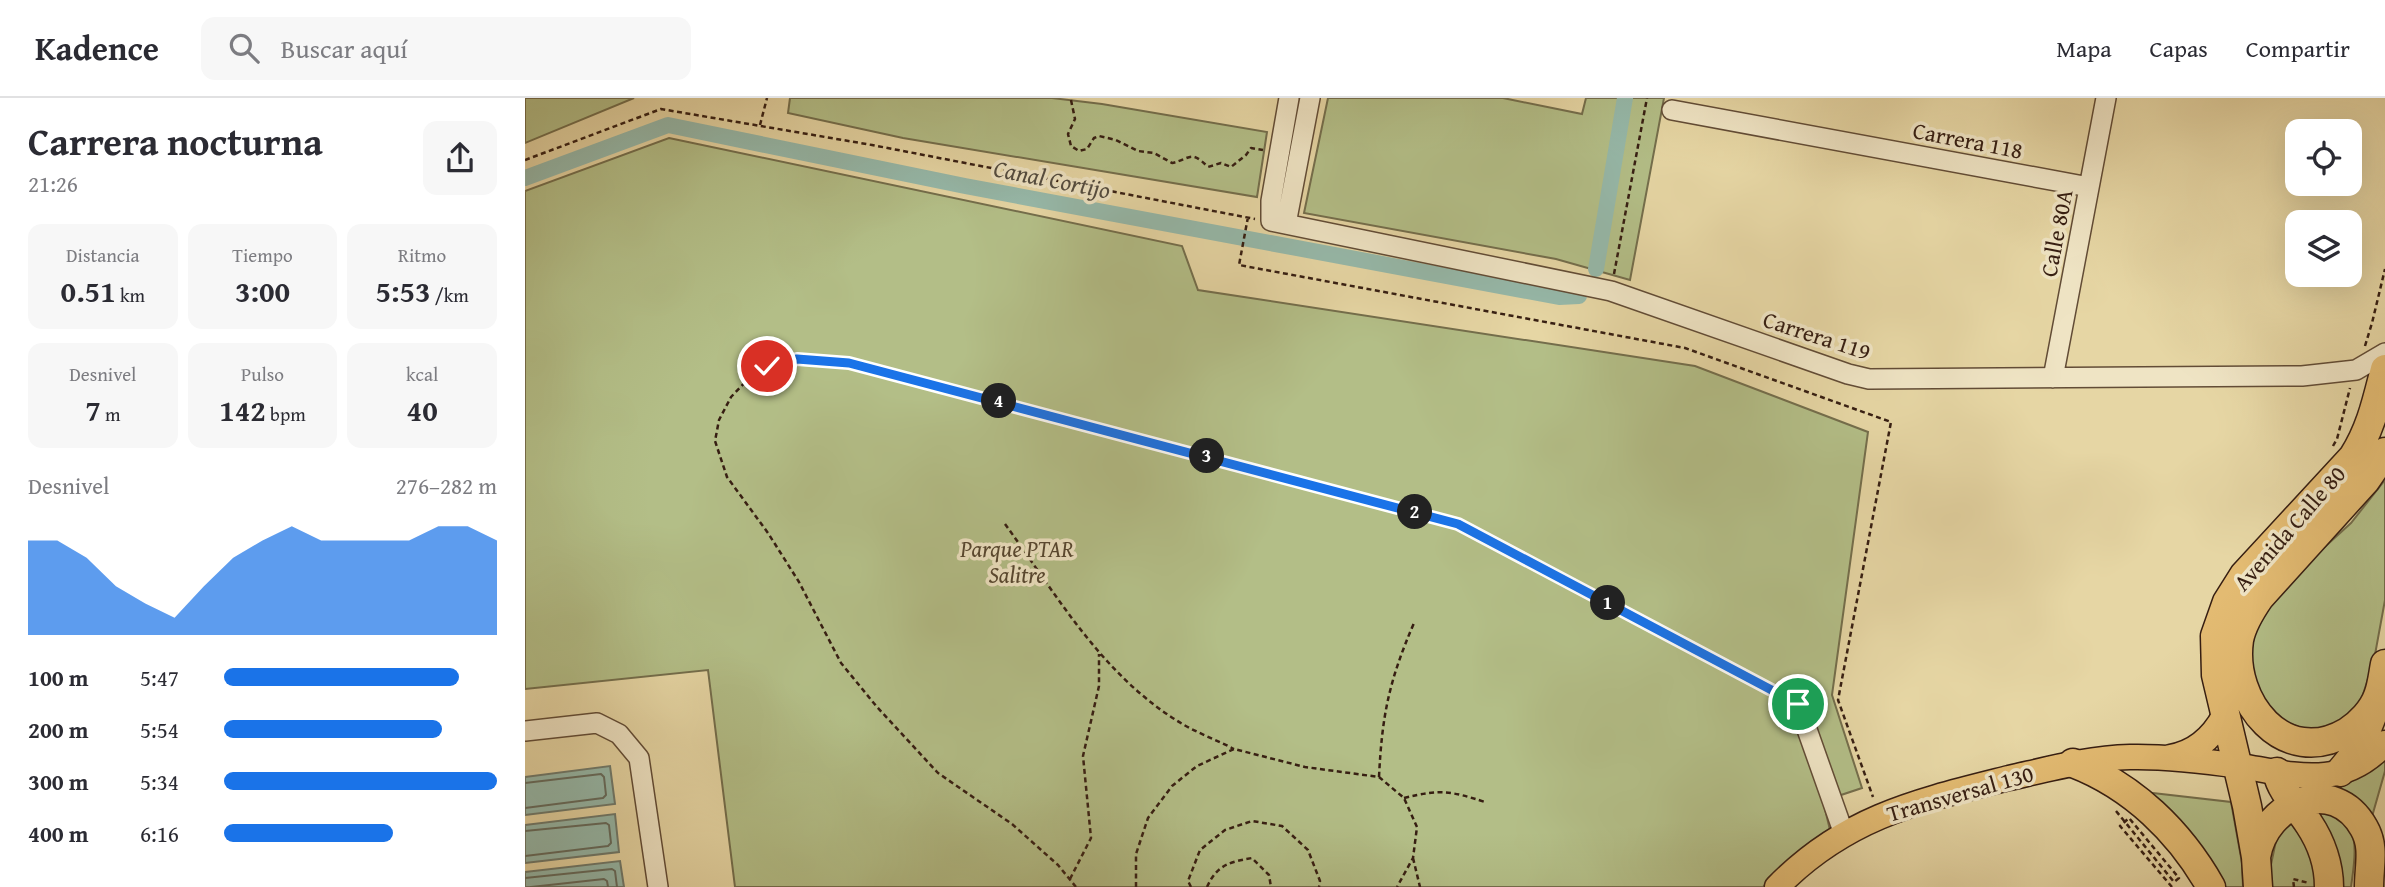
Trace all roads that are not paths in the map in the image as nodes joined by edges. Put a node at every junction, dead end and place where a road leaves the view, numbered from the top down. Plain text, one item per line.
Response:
1 (1289, 98) edge
2 (1310, 98) edge
3 (2106, 98) edge
4 (1672, 110) dead end
5 (2089, 187) junction
6 (1286, 224) junction
7 (2385, 353) edge
8 (2385, 369) edge
9 (2053, 378) junction
10 (2385, 452) edge
11 (2385, 664) edge
12 (2378, 697) junction
13 (1798, 704) road end
14 (2224, 716) junction
15 (525, 731) edge
16 (2385, 743) edge
17 (2166, 758) junction
18 (2073, 763) junction
19 (2238, 766) junction
20 (2277, 772) junction
21 (2340, 772) junction
22 (2294, 804) junction
23 (2385, 828) edge
24 (1844, 834) junction
25 (2256, 857) junction
26 (658, 887) edge
27 (1777, 887) edge
28 (2211, 887) edge
29 (2259, 887) edge
30 (2329, 887) edge
31 (2371, 887) edge

1 - 6 street
2 - 6 street
3 - 5 street, Calle 80A
4 - 5 street, Carrera 118
5 - 9 street, Calle 80A
6 - 9 street, Carrera 119
7 - 9 street, Carrera 119
8 - 14 highway, Avenida Calle 80
10 - 12 highway, Avenida Calle 80
11 - 12 highway, Avenida Calle 80
12 - 21 highway
13 - 24 street
14 - 17 main road, Transversal 130
14 - 19 highway, Avenida Calle 80
15 - 26 street
16 - 21 main road, Transversal 130
17 - 18 main road, Transversal 130
17 - 19 main road, Transversal 130
18 - 24 main road, Transversal 130
18 - 28 highway
19 - 20 main road, Transversal 130
19 - 25 highway, Avenida Calle 80
20 - 21 main road, Transversal 130
20 - 22 highway
22 - 25 highway
22 - 30 highway
22 - 31 highway
23 - 31 highway
24 - 27 main road, Transversal 130
25 - 29 highway, Avenida Calle 80

